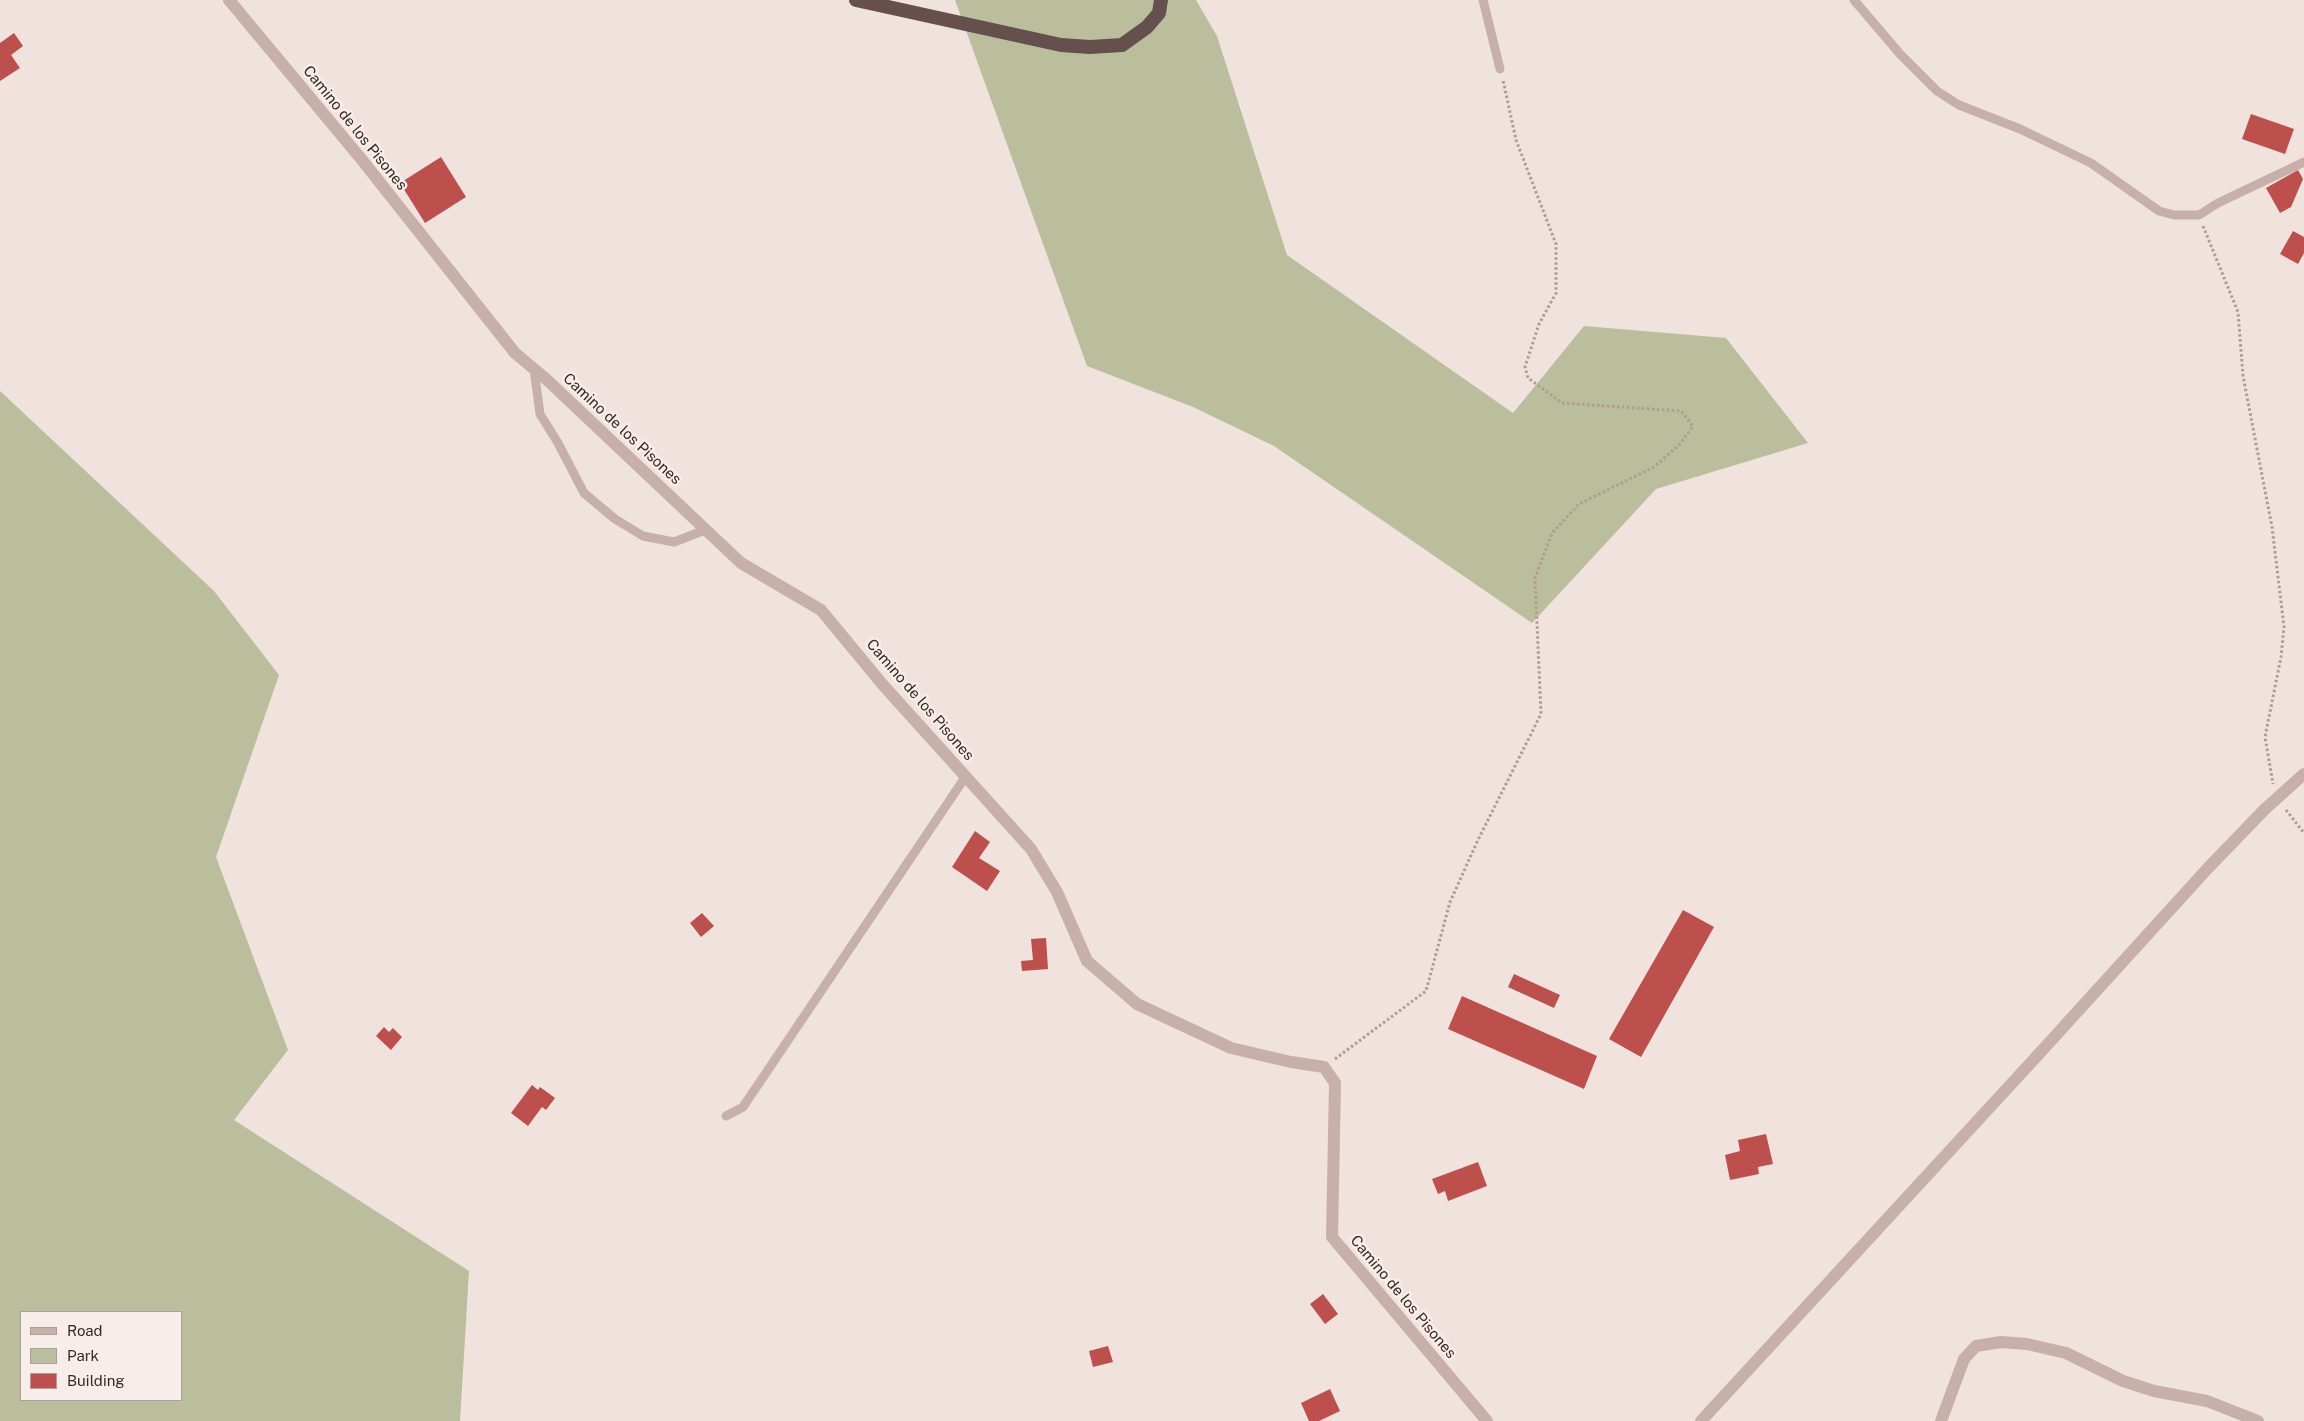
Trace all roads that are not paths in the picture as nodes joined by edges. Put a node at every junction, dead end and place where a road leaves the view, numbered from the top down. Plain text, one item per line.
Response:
1 (229, 0) edge
2 (856, 0) edge
3 (1161, 0) edge
4 (1484, 0) edge
5 (1854, 0) edge
6 (1500, 69) road end
7 (2304, 162) edge
8 (534, 369) junction
9 (705, 530) junction
10 (2304, 774) edge
11 (966, 776) junction
12 (726, 1116) dead end
13 (1487, 1421) edge
14 (1701, 1421) edge
15 (1941, 1421) edge
16 (2258, 1421) edge

1 - 8 street, Camino de los Pisones
2 - 3 highway
4 - 6 lane
5 - 7 lane
8 - 9 street, Camino de los Pisones
8 - 9 lane
9 - 11 street, Camino de los Pisones
10 - 14 street, bridge
11 - 12 lane
11 - 13 street, Camino de los Pisones
15 - 16 street

